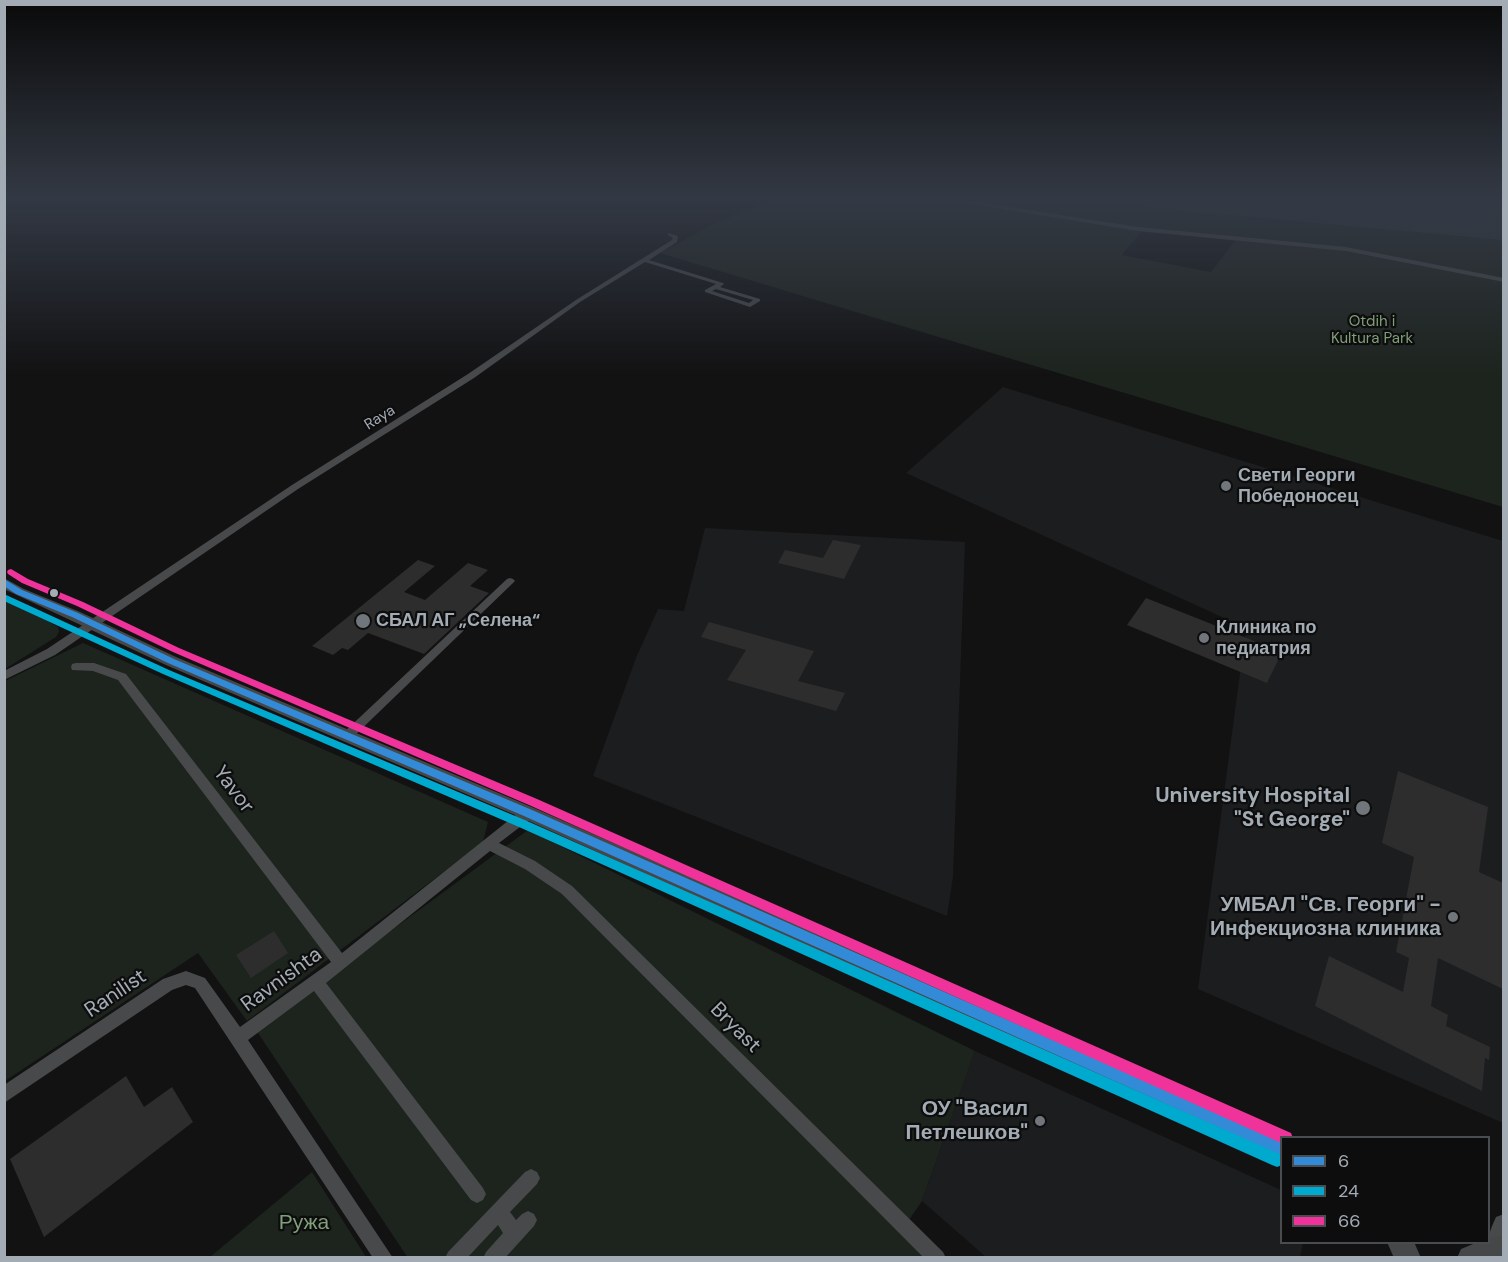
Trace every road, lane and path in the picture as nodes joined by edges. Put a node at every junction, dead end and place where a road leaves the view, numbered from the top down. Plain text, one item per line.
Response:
1 (647, 258) edge
2 (1391, 258) edge
3 (644, 260) junction
4 (1503, 280) edge
5 (715, 287) junction
6 (510, 581) dead end
7 (4, 582) edge
8 (91, 623) junction
9 (76, 667) dead end
10 (4, 676) edge
11 (346, 737) junction
12 (528, 813) junction
13 (490, 845) junction
14 (342, 963) junction
15 (316, 982) junction
16 (238, 1038) junction
17 (4, 1095) edge
18 (1280, 1149) edge
19 (531, 1178) dead end
20 (477, 1194) dead end
21 (499, 1212) junction
22 (528, 1220) dead end
23 (515, 1234) junction
24 (1498, 1245) edge
25 (384, 1257) edge
26 (454, 1257) edge
27 (492, 1257) edge
28 (937, 1257) edge
29 (1470, 1257) edge

1 - 3 street, Raya
2 - 4 street
3 - 5 street
3 - 8 street, Raya
5 - 5 street
6 - 11 street
7 - 8 main road
8 - 10 street
8 - 11 main road
9 - 14 street, Yavor
11 - 12 main road
12 - 13 street, Ravnishta
12 - 18 main road
13 - 14 street, Ravnishta
13 - 28 street, Bryast
14 - 15 street, Ravnishta
15 - 16 street, Ravnishta
15 - 20 street
16 - 17 street, Ranilist
16 - 25 street, Ravnishta
19 - 21 street
21 - 23 street
21 - 26 street
22 - 23 street
23 - 27 street
24 - 29 main road

